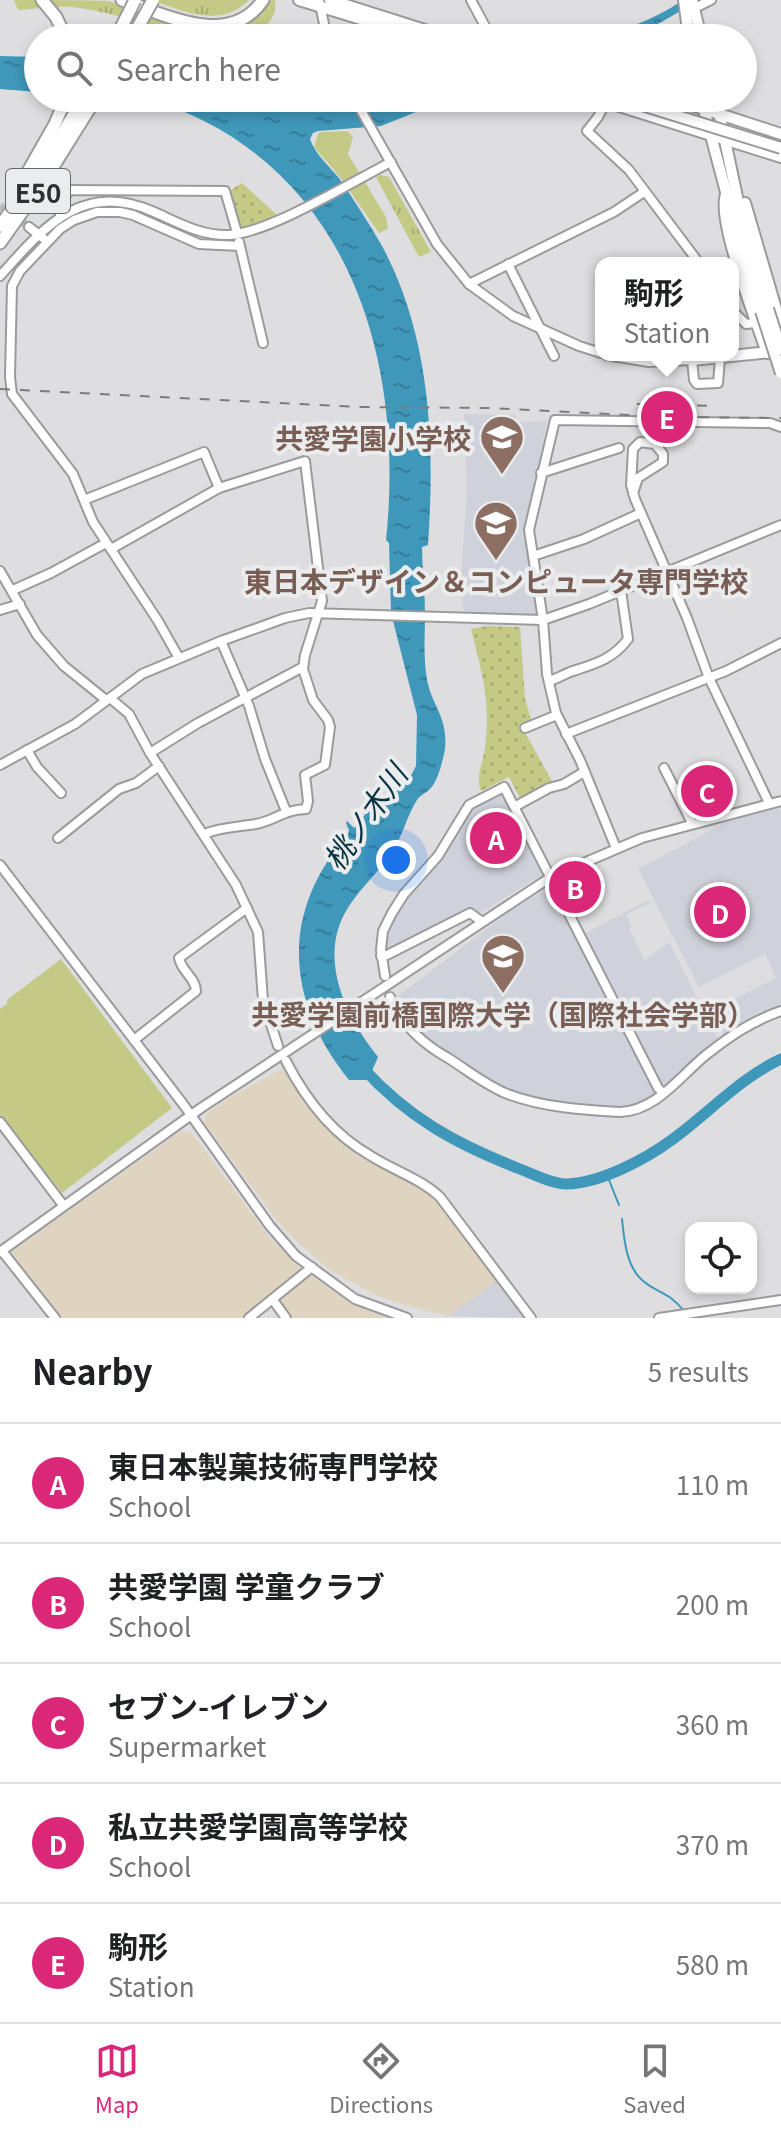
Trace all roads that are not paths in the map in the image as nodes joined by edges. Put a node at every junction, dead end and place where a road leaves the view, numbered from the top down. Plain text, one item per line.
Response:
1 (42, 0) edge
2 (122, 0) edge
3 (137, 0) edge
4 (146, 0) edge
5 (153, 0) edge
6 (299, 0) edge
7 (330, 0) edge
8 (471, 0) edge
9 (711, 0) edge
10 (260, 1) edge
11 (319, 3) edge
12 (690, 6) edge
13 (59, 24) edge
14 (124, 24) edge
15 (136, 24) edge
16 (138, 24) edge
17 (200, 24) edge
18 (229, 24) edge
19 (324, 24) edge
20 (390, 24) edge
21 (396, 24) edge
22 (484, 24) edge
23 (64, 112) edge
24 (76, 112) edge
25 (83, 112) edge
26 (362, 112) edge
27 (599, 112) edge
28 (643, 112) edge
29 (664, 112) edge
30 (687, 112) edge
31 (705, 112) edge
32 (717, 112) edge
33 (720, 114) junction
34 (781, 134) edge
35 (711, 135) junction
36 (61, 136) junction
37 (725, 140) junction
38 (781, 141) edge
39 (781, 148) edge
40 (781, 157) edge
41 (391, 162) junction
42 (731, 167) junction
43 (644, 192) junction
44 (727, 193) junction
45 (0, 216) edge
46 (61, 216) junction
47 (0, 226) edge
48 (29, 227) tunnel mouth
49 (236, 229) dead end
50 (42, 238) junction
51 (0, 243) edge
52 (694, 257) edge
53 (736, 257) edge
54 (508, 264) junction
55 (739, 268) edge
56 (0, 276) edge
57 (469, 284) junction
58 (765, 310) junction
59 (739, 317) edge
60 (755, 323) junction
61 (781, 326) edge
62 (542, 329) junction
63 (263, 343) dead end
64 (781, 349) edge
65 (595, 351) edge
66 (767, 353) junction
67 (554, 356) dead end
68 (739, 356) edge
69 (643, 361) edge
70 (670, 361) edge
71 (692, 361) edge
72 (720, 361) edge
73 (781, 373) edge
74 (781, 427) edge
75 (619, 448) dead end
76 (541, 473) junction
77 (219, 488) junction
78 (633, 493) junction
79 (84, 500) junction
80 (641, 513) junction
81 (781, 525) edge
82 (108, 546) junction
83 (533, 556) junction
84 (0, 571) edge
85 (667, 572) junction
86 (13, 590) junction
87 (621, 591) junction
88 (20, 604) junction
89 (0, 610) edge
90 (320, 613) junction
91 (543, 620) junction
92 (221, 641) junction
93 (781, 643) edge
94 (179, 658) junction
95 (303, 667) junction
96 (709, 678) junction
97 (549, 681) junction
98 (245, 696) junction
99 (108, 699) junction
100 (557, 715) junction
101 (525, 728) dead end
102 (566, 734) junction
103 (27, 750) junction
104 (150, 753) junction
105 (0, 765) edge
106 (159, 766) junction
107 (664, 768) dead end
108 (584, 772) junction
109 (61, 793) dead end
110 (781, 801) edge
111 (769, 803) junction
112 (516, 806) junction
113 (286, 811) junction
114 (692, 823) junction
115 (204, 834) junction
116 (58, 838) dead end
117 (616, 848) junction
118 (0, 865) edge
119 (551, 877) junction
120 (247, 908) junction
121 (481, 921) junction
122 (381, 956) junction
123 (385, 976) dead end
124 (390, 997) dead end
125 (781, 1011) edge
126 (134, 1040) junction
127 (278, 1046) dead end
128 (286, 1061) dead end
129 (663, 1093) junction
130 (190, 1115) junction
131 (0, 1122) edge
132 (63, 1205) junction
133 (1, 1252) edge
134 (312, 1267) junction
135 (273, 1300) junction
136 (781, 1300) edge
137 (55, 1318) edge
138 (249, 1318) edge
139 (286, 1318) edge
140 (407, 1318) edge
141 (531, 1318) edge
142 (659, 1318) edge
143 (666, 1318) edge

1 - 13 highway
2 - 17 highway
3 - 10 highway
3 - 14 highway, bridge
4 - 15 highway, bridge
5 - 16 highway, bridge
6 - 11 main road
7 - 21 main road
8 - 22 street
9 - 12 street
10 - 18 highway
11 - 19 street
11 - 20 main road
23 - 36 highway
24 - 36 highway, E50
25 - 36 highway, E50
26 - 41 street
27 - 43 street
28 - 35 main road
29 - 39 main road, bridge
30 - 38 main road
31 - 35 main road
32 - 33 main road
33 - 34 main road
33 - 37 main road
35 - 37 main road
35 - 44 main road
36 - 45 highway
36 - 47 highway, E50
36 - 51 highway, E50
37 - 40 main road
37 - 42 main road
41 - 46 street
41 - 57 street
42 - 58 main road
42 - 61 main road
43 - 52 street
43 - 54 street
44 - 53 main road
44 - 58 main road
46 - 49 street
46 - 50 street
48 - 50 street
50 - 56 street
50 - 63 street
50 - 79 street
54 - 57 street
54 - 62 street
55 - 60 main road
57 - 62 street
58 - 64 main road, bridge
58 - 73 main road, bridge
59 - 60 street
60 - 66 main road
62 - 65 street
62 - 67 street
64 - 66 main road
66 - 68 main road
69 - 70 street
71 - 72 street
74 - 76 street
75 - 76 street
76 - 83 street
77 - 79 street
77 - 82 street
77 - 90 street
78 - 78 street
78 - 80 street
79 - 82 street
80 - 83 street
80 - 85 street
81 - 85 street
82 - 86 street
82 - 94 street
83 - 91 street
84 - 86 street
85 - 87 street
85 - 96 street
86 - 88 street
87 - 91 street
87 - 97 street
88 - 89 street
88 - 99 street
90 - 91 street
90 - 92 street
90 - 95 street
91 - 97 street
92 - 94 street
92 - 98 street
93 - 96 street
94 - 99 street
95 - 98 street
95 - 113 street
96 - 102 street
96 - 111 street
97 - 100 street
98 - 104 street
98 - 113 street
99 - 103 street
99 - 104 street
100 - 101 street
100 - 102 street
102 - 108 street
103 - 105 street
103 - 109 street
104 - 106 street
106 - 115 street
106 - 116 street
107 - 114 street
108 - 112 street
108 - 117 street
110 - 111 street
111 - 114 street
112 - 119 street
112 - 122 street
113 - 115 street
114 - 117 street
115 - 120 street
117 - 119 street
118 - 126 street
119 - 121 street
119 - 129 street
120 - 126 street
120 - 127 street
121 - 122 street
121 - 130 street
122 - 123 street
124 - 129 street
125 - 129 street
126 - 130 street
128 - 141 street
130 - 132 street
130 - 134 street
131 - 132 street
132 - 133 street
133 - 137 street
134 - 135 street
134 - 140 street
135 - 138 street
135 - 139 street
136 - 143 street
142 - 143 street

